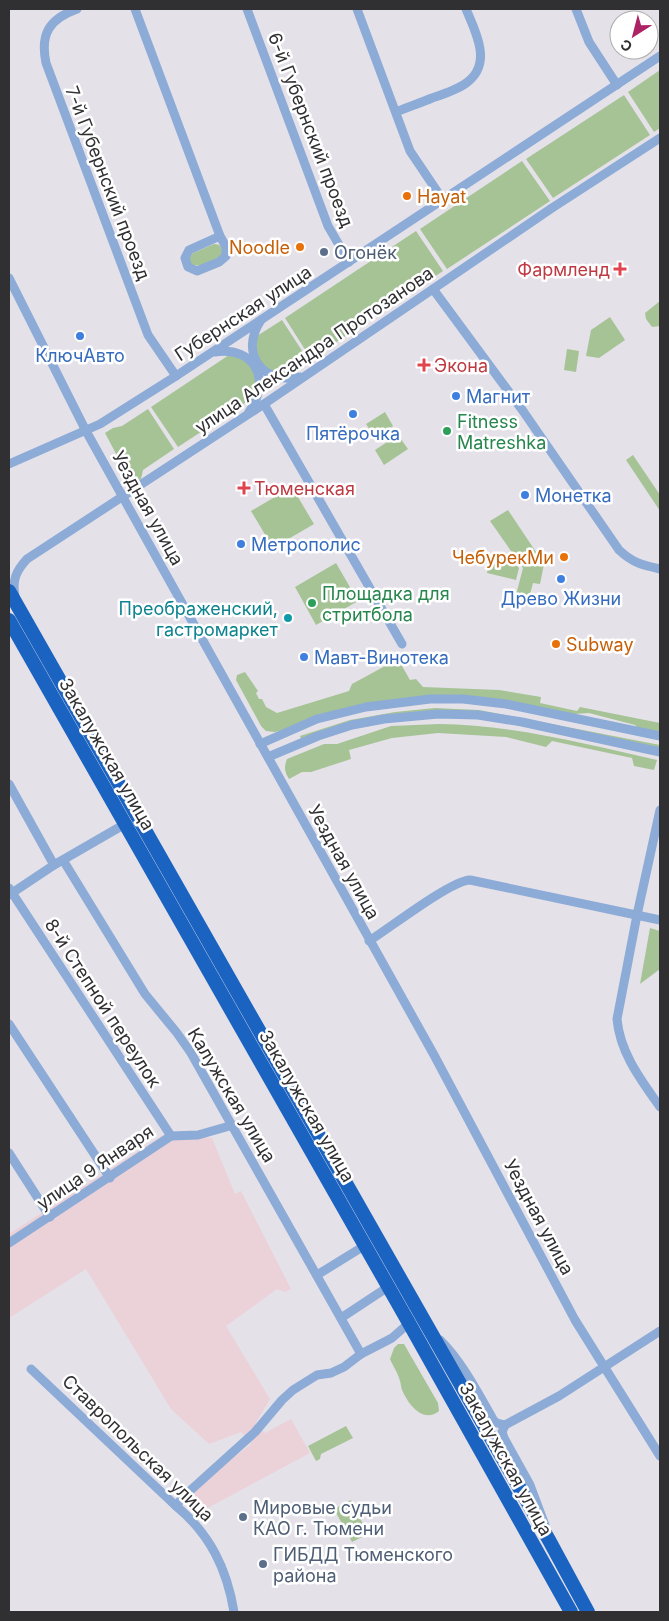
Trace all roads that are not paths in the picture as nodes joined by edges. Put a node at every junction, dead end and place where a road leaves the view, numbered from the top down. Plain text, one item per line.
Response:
1 (77, 9) edge
2 (135, 9) edge
3 (247, 9) edge
4 (357, 9) edge
5 (466, 9) edge
6 (576, 9) edge
7 (660, 57) edge
8 (617, 85) junction
9 (396, 112) junction
10 (660, 138) edge
11 (443, 200) junction
12 (220, 236) junction
13 (349, 262) junction
14 (9, 278) edge
15 (434, 289) junction
16 (263, 318) junction
17 (211, 352) junction
18 (176, 376) junction
19 (304, 376) junction
20 (264, 404) junction
21 (245, 416) junction
22 (86, 431) junction
23 (9, 464) edge
24 (123, 496) junction
25 (660, 569) edge
26 (9, 591) edge
27 (17, 606) junction
28 (9, 620) edge
29 (402, 644) dead end
30 (660, 736) edge
31 (260, 744) junction
32 (660, 752) edge
33 (268, 758) junction
34 (9, 784) edge
35 (660, 810) edge
36 (125, 824) junction
37 (63, 860) junction
38 (54, 865) junction
39 (10, 892) edge
40 (637, 915) junction
41 (660, 920) edge
42 (369, 941) junction
43 (9, 1024) edge
44 (660, 1107) edge
45 (233, 1125) junction
46 (171, 1136) junction
47 (9, 1153) edge
48 (110, 1178) junction
49 (50, 1217) junction
50 (9, 1243) edge
51 (364, 1246) junction
52 (317, 1275) junction
53 (388, 1287) junction
54 (341, 1318) junction
55 (409, 1323) junction
56 (426, 1325) junction
57 (660, 1331) edge
58 (361, 1354) junction
59 (604, 1368) junction
60 (31, 1369) dead end
61 (505, 1425) junction
62 (660, 1456) edge
63 (176, 1506) junction
64 (549, 1540) junction
65 (234, 1612) edge
66 (570, 1612) edge
67 (588, 1612) edge

1 - 18 street, 7-й Губернский проезд
2 - 12 street
3 - 13 street, 6-й Губернский проезд
4 - 9 street
5 - 9 street
6 - 8 street
7 - 8 street, Губернская улица
8 - 11 street, Губернская улица
9 - 11 street
10 - 15 street, улица Александра Протозанова
11 - 13 street, Губернская улица
12 - 12 street
13 - 16 street, Губернская улица
14 - 22 street, Уездная улица
15 - 19 street, улица Александра Протозанова
15 - 25 street
16 - 17 street, Губернская улица
16 - 19 street
17 - 18 street, Губернская улица
17 - 21 street
18 - 22 street, Губернская улица
19 - 20 street, улица Александра Протозанова
20 - 21 street, улица Александра Протозанова
20 - 29 street
21 - 24 street, улица Александра Протозанова
22 - 23 street, Губернская улица
22 - 24 street, Уездная улица
24 - 27 street, улица Александра Протозанова
24 - 31 street, Уездная улица
26 - 27 highway
27 - 56 highway
28 - 36 highway, Закалужская улица
30 - 31 street
31 - 33 street, Уездная улица
32 - 33 street
33 - 42 street, Уездная улица
34 - 38 street
35 - 40 street
36 - 37 street
36 - 51 highway, Закалужская улица
37 - 38 street
37 - 45 street, Калужская улица
38 - 39 street
39 - 46 street, 8-й Степной переулок
40 - 41 street
40 - 42 street
40 - 44 street
42 - 59 street, Уездная улица
43 - 48 street
45 - 46 street, улица 9 Января
45 - 52 street, Калужская улица
46 - 48 street, улица 9 Января
47 - 49 street
48 - 49 street, улица 9 Января
49 - 50 street, улица 9 Января
51 - 52 street
51 - 53 highway, Закалужская улица
52 - 54 street, Калужская улица
53 - 54 street
53 - 55 highway, Закалужская улица
54 - 58 street, Калужская улица
55 - 58 street
55 - 66 highway, Закалужская улица
56 - 61 street
56 - 64 highway
57 - 59 street
58 - 63 street
59 - 61 street
59 - 62 street, Уездная улица
60 - 63 street, Ставропольская улица
61 - 64 street
63 - 65 street, Ставропольская улица
64 - 67 highway

